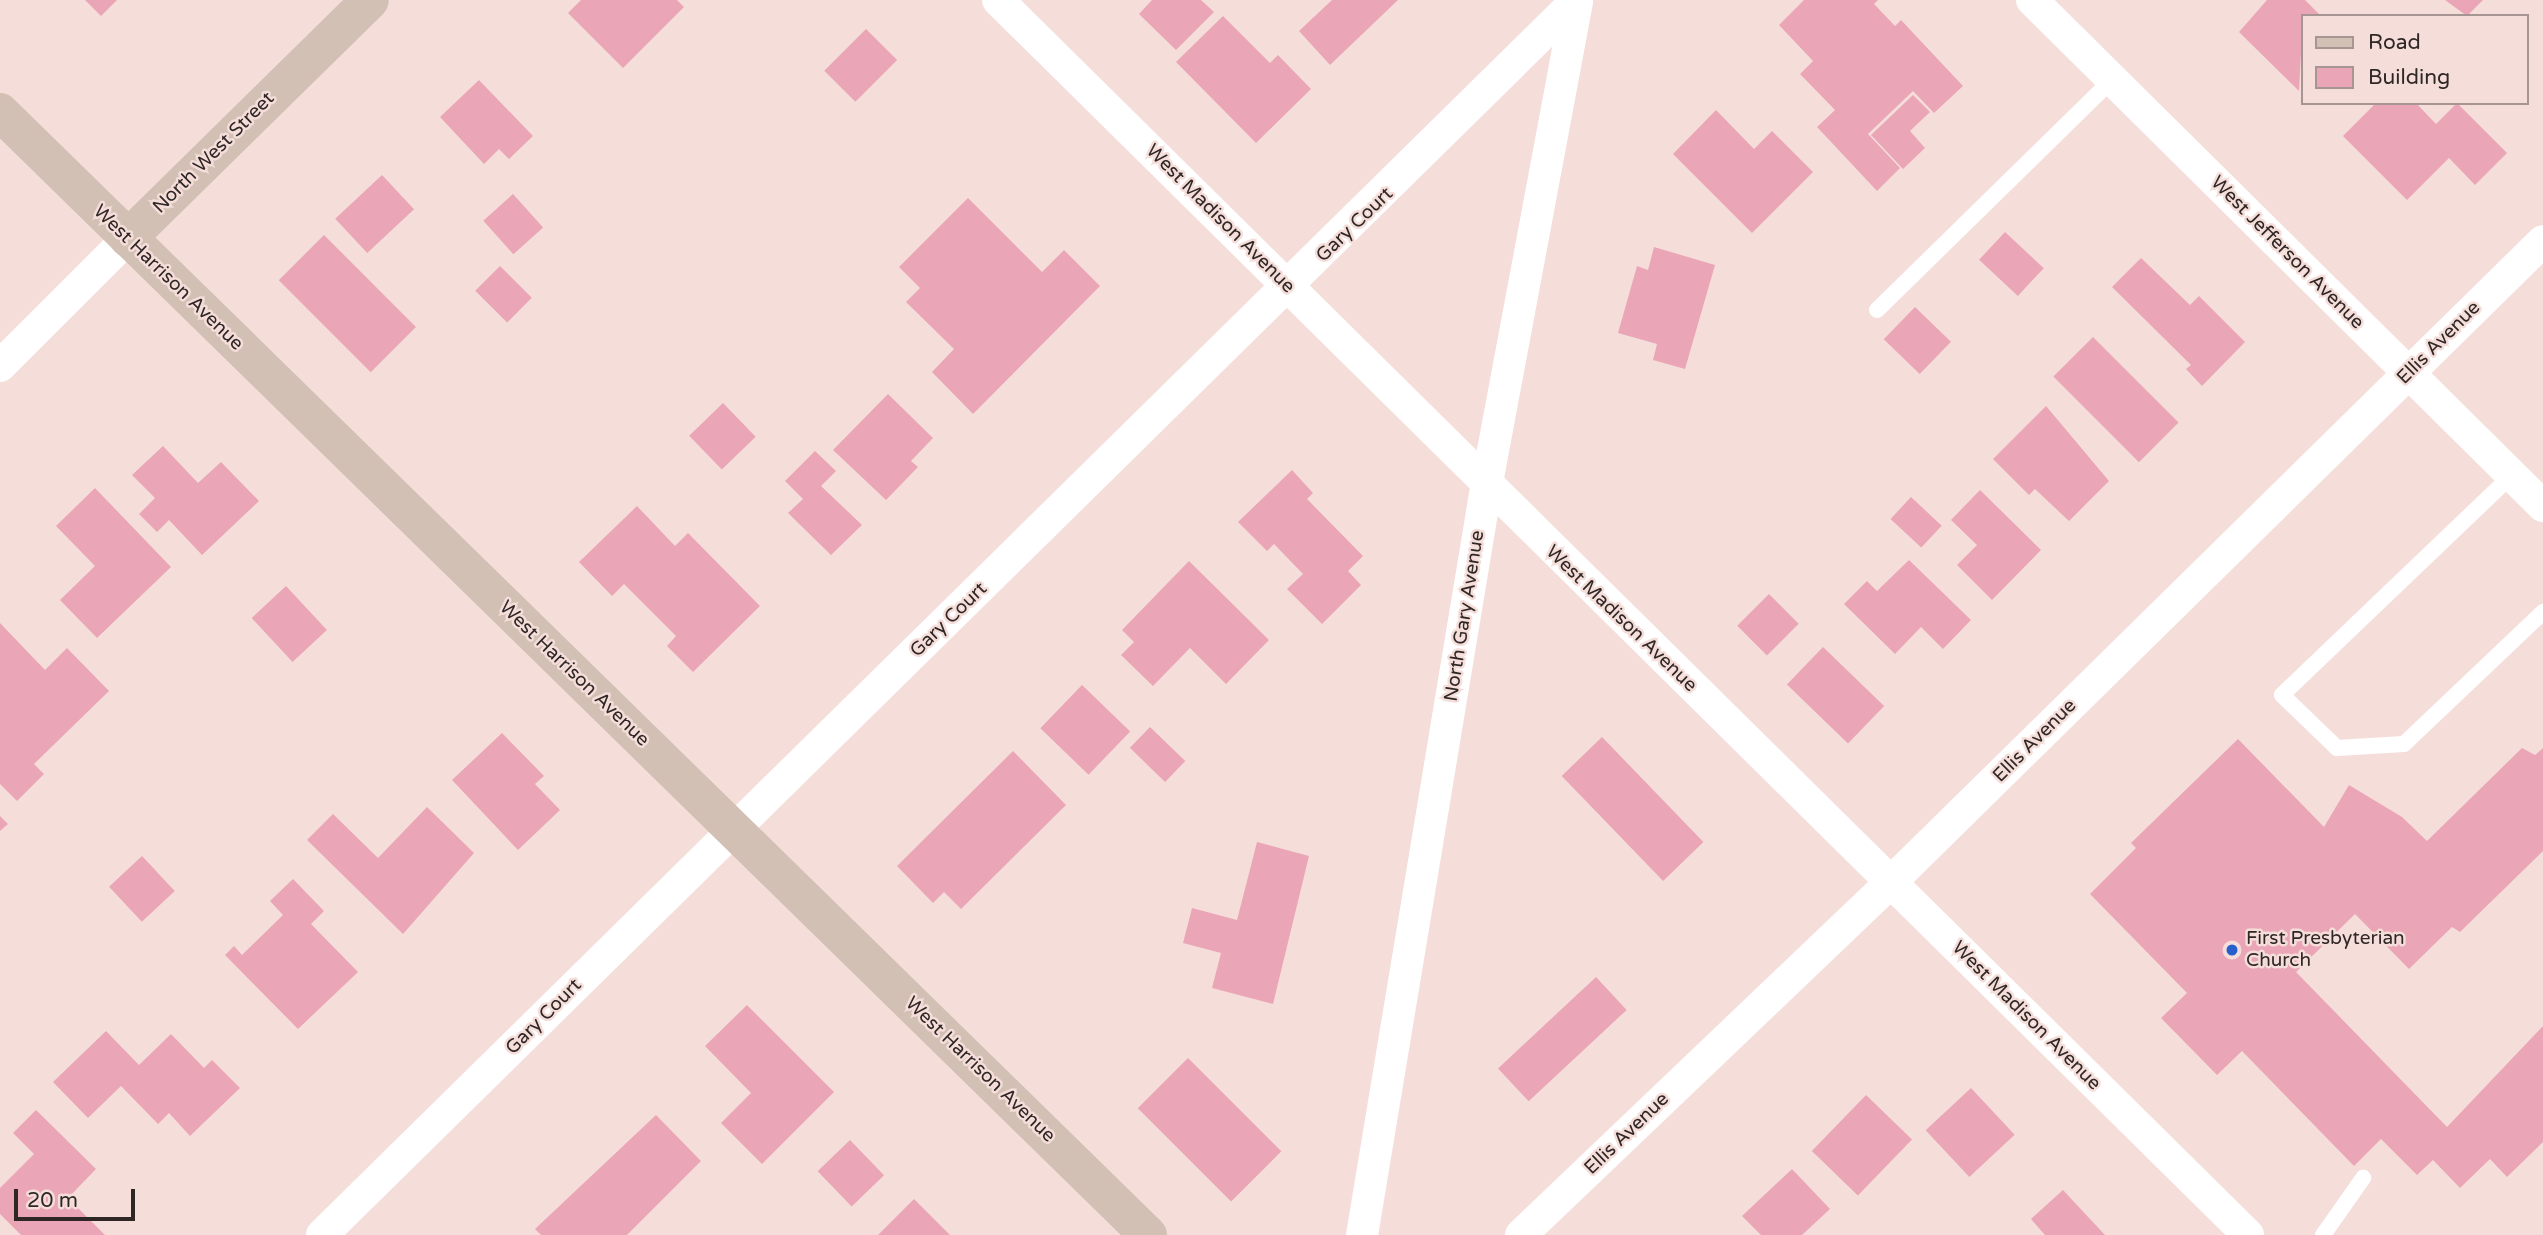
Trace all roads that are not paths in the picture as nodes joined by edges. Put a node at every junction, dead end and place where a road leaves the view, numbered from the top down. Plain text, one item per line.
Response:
1 (370, 0) edge
2 (998, 0) edge
3 (2032, 0) edge
4 (1576, 2) edge
5 (2112, 79) junction
6 (0, 112) edge
7 (128, 238) junction
8 (2543, 240) edge
9 (1290, 288) junction
10 (1877, 310) dead end
11 (0, 366) edge
12 (2409, 373) junction
13 (2512, 475) junction
14 (1486, 488) junction
15 (2543, 506) edge
16 (2543, 612) edge
17 (734, 830) junction
18 (1891, 882) junction
19 (2363, 1178) dead end
20 (322, 1235) edge
21 (1148, 1235) edge
22 (1362, 1235) edge
23 (1521, 1235) edge
24 (2248, 1235) edge
25 (2323, 1235) edge

1 - 7 street, North West Street
2 - 9 street, West Madison Avenue
3 - 5 street, West Jefferson Avenue
4 - 9 street, Gary Court
4 - 14 street, North Gary Avenue
5 - 10 lane
5 - 12 street, West Jefferson Avenue
6 - 7 street, West Harrison Avenue
7 - 11 street, North West Street
7 - 17 street, West Harrison Avenue
8 - 12 street, Ellis Avenue
9 - 14 street, West Madison Avenue
9 - 17 street, Gary Court
12 - 13 street, West Jefferson Avenue
12 - 18 street, Ellis Avenue
13 - 15 street, West Jefferson Avenue
13 - 16 lane
14 - 18 street, West Madison Avenue
14 - 22 street, North Gary Avenue
17 - 20 street, Gary Court
17 - 21 street, West Harrison Avenue
18 - 23 street, Ellis Avenue
18 - 24 street, West Madison Avenue
19 - 25 lane

